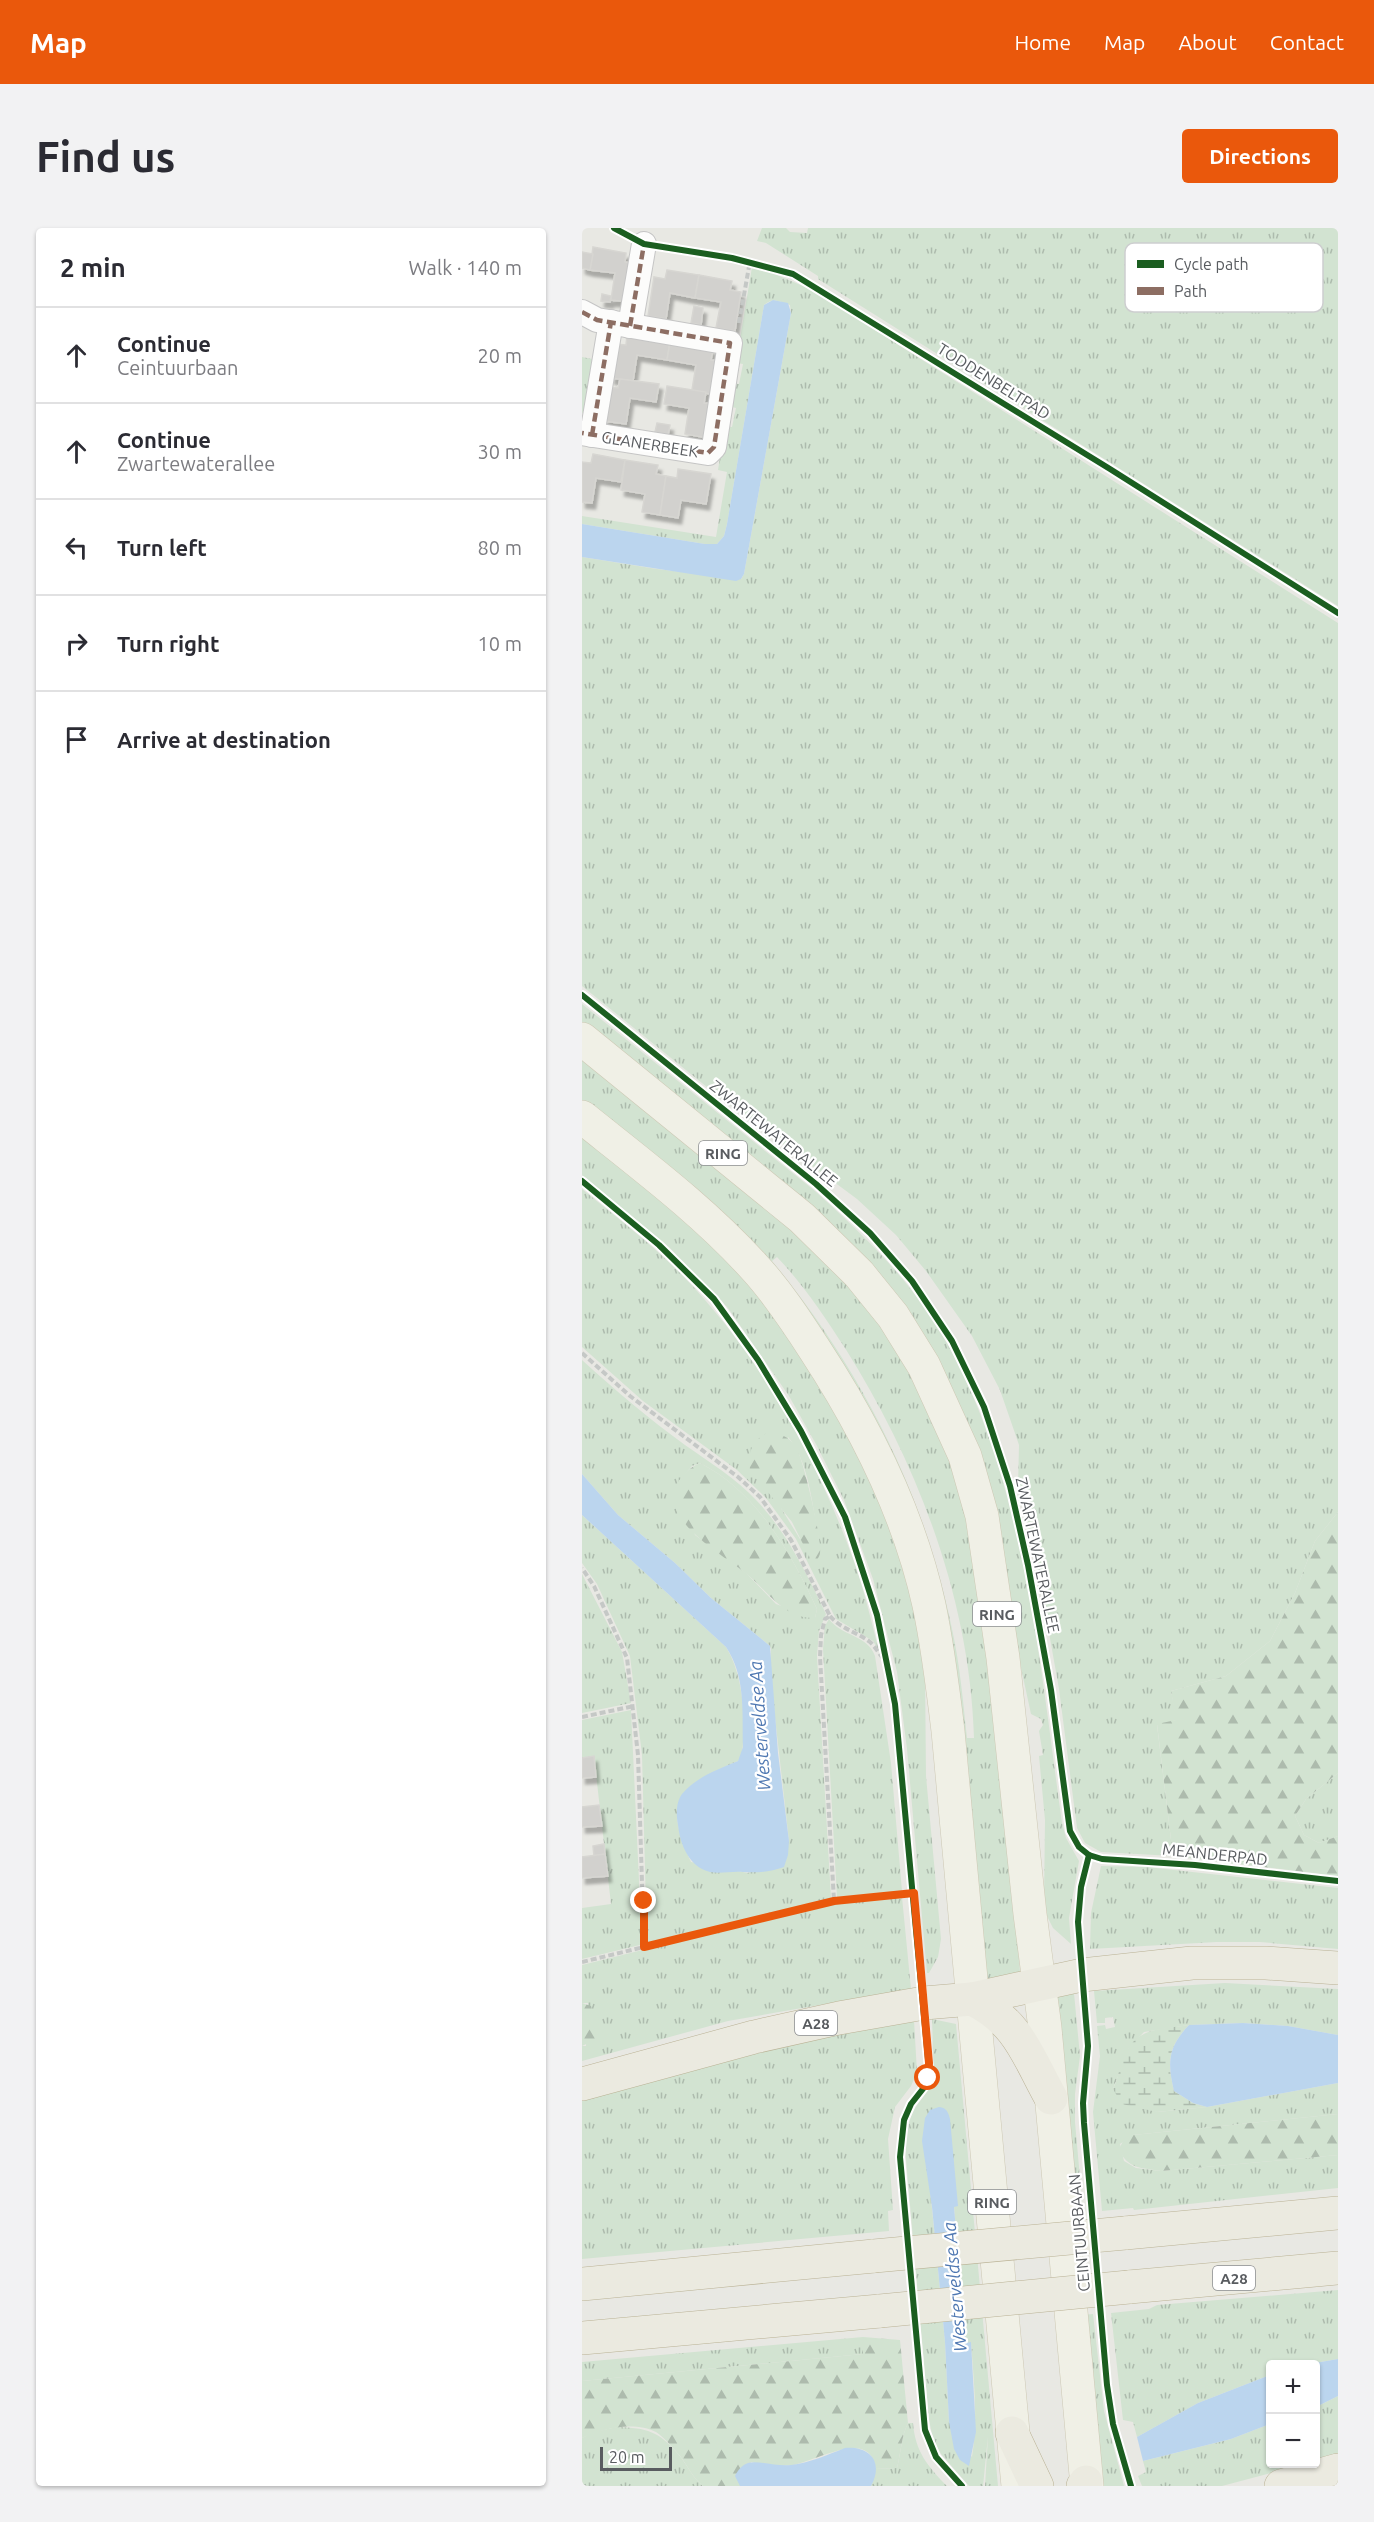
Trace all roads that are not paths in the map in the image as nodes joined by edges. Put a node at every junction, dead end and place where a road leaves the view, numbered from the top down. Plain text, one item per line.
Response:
1 (645, 244) dead end
2 (582, 312) edge
3 (621, 324) junction
4 (587, 434) edge
5 (582, 1039) edge
6 (582, 1117) edge
7 (1338, 1968) edge
8 (1040, 1984) junction
9 (972, 1999) junction
10 (582, 2084) edge
11 (1051, 2098) junction
12 (1338, 2213) edge
13 (1338, 2268) edge
14 (582, 2284) edge
15 (582, 2338) edge
16 (1012, 2433) junction
17 (1338, 2470) edge
18 (1085, 2485) edge
19 (1018, 2486) edge
20 (1037, 2486) edge
21 (1281, 2486) edge

1 - 3 street, GLANERBEEK
2 - 3 street
3 - 4 street, GLANERBEEK
3 - 4 street, GLANERBEEK
5 - 8 main road, RING
6 - 9 main road, RING
7 - 8 highway, A28
8 - 9 highway, A28
8 - 11 main road, CEINTUURBAAN / RING
9 - 10 highway, A28
9 - 11 highway
9 - 16 main road, RING
11 - 18 main road, CEINTUURBAAN / RING
12 - 14 highway, bridge
13 - 15 highway, A28, bridge
16 - 19 main road, RING
16 - 20 highway
17 - 21 highway

